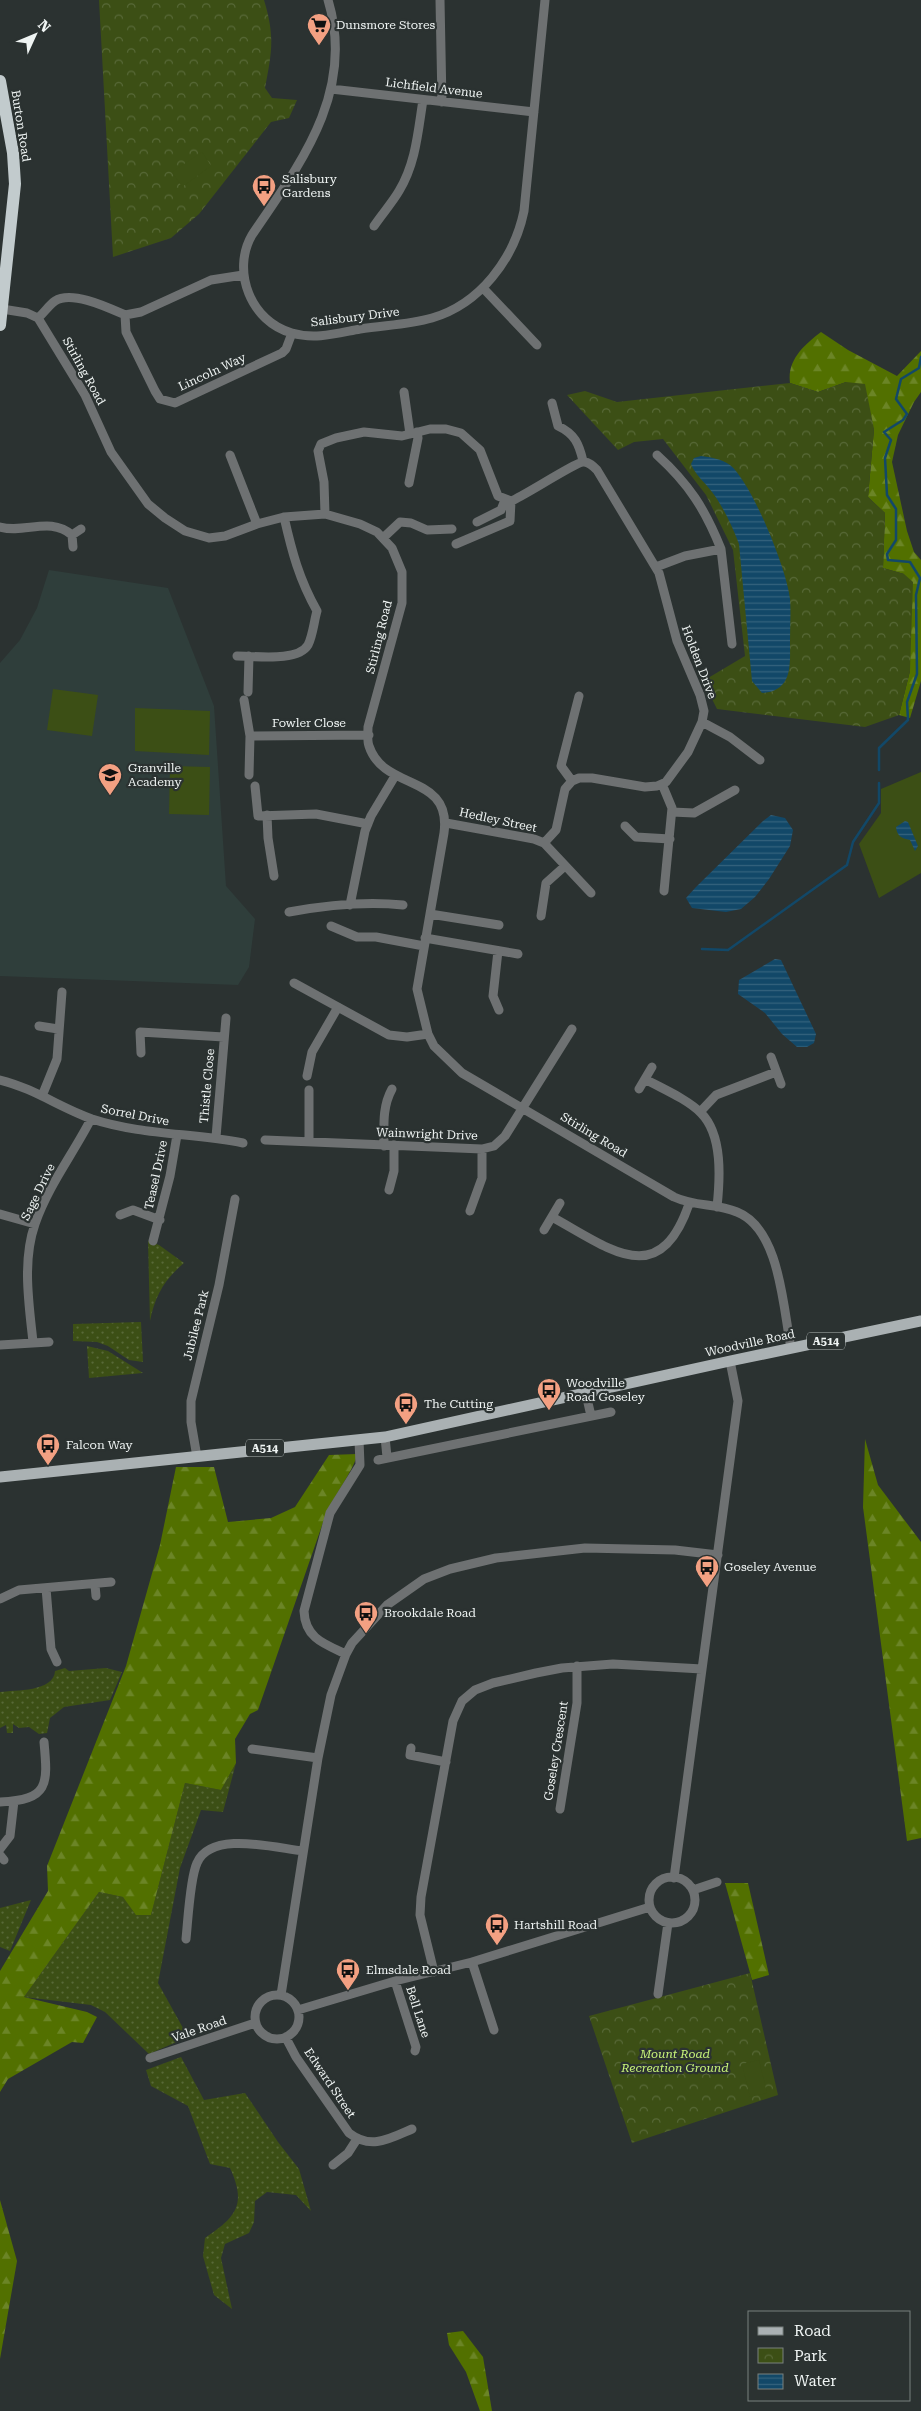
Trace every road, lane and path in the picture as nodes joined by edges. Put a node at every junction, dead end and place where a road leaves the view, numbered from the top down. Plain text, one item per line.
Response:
1 (328, 0) edge
2 (440, 0) edge
3 (544, 0) edge
4 (0, 81) edge
5 (331, 89) junction
6 (1, 97) edge
7 (423, 100) junction
8 (442, 102) junction
9 (534, 112) junction
10 (374, 226) dead end
11 (243, 275) junction
12 (483, 288) junction
13 (2, 309) junction
14 (125, 315) junction
15 (38, 318) junction
16 (0, 325) edge
17 (292, 333) junction
18 (537, 345) dead end
19 (404, 392) dead end
20 (552, 403) dead end
21 (413, 433) junction
22 (230, 455) dead end
23 (657, 455) dead end
24 (583, 461) junction
25 (409, 483) dead end
26 (508, 501) junction
27 (324, 514) junction
28 (284, 517) junction
29 (477, 522) dead end
30 (257, 524) junction
31 (0, 527) edge
32 (82, 529) dead end
33 (452, 529) dead end
34 (72, 535) junction
35 (383, 538) junction
36 (456, 544) dead end
37 (73, 547) dead end
38 (721, 549) junction
39 (656, 567) junction
40 (732, 644) dead end
41 (237, 656) dead end
42 (249, 656) junction
43 (579, 696) dead end
44 (702, 722) junction
45 (250, 736) junction
46 (368, 736) junction
47 (760, 760) dead end
48 (249, 776) dead end
49 (395, 776) junction
50 (572, 781) junction
51 (662, 784) junction
52 (256, 786) dead end
53 (735, 790) dead end
54 (672, 812) junction
55 (267, 815) junction
56 (446, 823) junction
57 (368, 824) junction
58 (626, 826) dead end
59 (670, 838) junction
60 (544, 843) junction
61 (565, 866) junction
62 (274, 876) dead end
63 (664, 891) dead end
64 (591, 893) dead end
65 (350, 905) junction
66 (403, 905) dead end
67 (289, 912) dead end
68 (430, 914) junction
69 (541, 916) dead end
70 (500, 925) dead end
71 (331, 926) dead end
72 (424, 942) junction
73 (498, 951) junction
74 (518, 954) dead end
75 (294, 983) dead end
76 (62, 992) dead end
77 (338, 1007) junction
78 (499, 1010) dead end
79 (226, 1018) dead end
80 (39, 1026) dead end
81 (58, 1029) junction
82 (572, 1029) dead end
83 (428, 1034) junction
84 (224, 1037) junction
85 (141, 1053) dead end
86 (771, 1058) dead end
87 (652, 1067) dead end
88 (776, 1072) junction
89 (307, 1076) dead end
90 (645, 1078) junction
91 (0, 1080) edge
92 (781, 1084) dead end
93 (392, 1089) dead end
94 (639, 1089) dead end
95 (309, 1090) dead end
96 (42, 1096) junction
97 (522, 1107) junction
98 (700, 1112) junction
99 (91, 1118) junction
100 (177, 1136) junction
101 (216, 1138) junction
102 (265, 1140) dead end
103 (309, 1141) junction
104 (243, 1143) dead end
105 (394, 1145) junction
106 (384, 1146) junction
107 (482, 1149) junction
108 (389, 1190) dead end
109 (235, 1199) dead end
110 (560, 1203) dead end
111 (689, 1204) junction
112 (717, 1206) junction
113 (470, 1211) dead end
114 (0, 1214) edge
115 (120, 1215) dead end
116 (552, 1217) junction
117 (160, 1220) junction
118 (35, 1224) junction
119 (544, 1230) dead end
120 (153, 1241) dead end
121 (921, 1321) edge
122 (33, 1342) junction
123 (50, 1342) dead end
124 (0, 1345) edge
125 (791, 1348) junction
126 (730, 1360) junction
127 (586, 1394) junction
128 (611, 1412) dead end
129 (591, 1416) junction
130 (385, 1437) junction
131 (359, 1440) junction
132 (197, 1457) junction
133 (0, 1476) edge
134 (718, 1555) junction
135 (111, 1582) dead end
136 (95, 1585) junction
137 (46, 1588) junction
138 (96, 1596) dead end
139 (0, 1599) edge
140 (346, 1654) junction
141 (57, 1662) dead end
142 (577, 1666) junction
143 (702, 1669) junction
144 (44, 1742) dead end
145 (411, 1748) dead end
146 (252, 1749) dead end
147 (318, 1758) junction
148 (446, 1762) junction
149 (14, 1801) junction
150 (0, 1802) edge
151 (560, 1809) dead end
152 (0, 1849) edge
153 (303, 1851) junction
154 (674, 1878) junction
155 (718, 1882) dead end
156 (693, 1890) junction
157 (650, 1907) junction
158 (668, 1923) junction
159 (186, 1939) dead end
160 (472, 1962) junction
161 (434, 1972) junction
162 (395, 1981) junction
163 (281, 1994) junction
164 (658, 1994) dead end
165 (298, 2010) junction
166 (255, 2023) junction
167 (494, 2030) dead end
168 (286, 2038) junction
169 (415, 2051) dead end
170 (150, 2058) dead end
171 (412, 2129) dead end
172 (357, 2139) junction
173 (333, 2165) dead end

1 - 5 street, Salisbury Drive
2 - 8 street
3 - 9 street, Salisbury Drive
4 - 6 highway, Burton Road
5 - 7 street, Lichfield Avenue
5 - 11 street, Salisbury Drive
6 - 13 highway, Burton Road
7 - 8 street, Lichfield Avenue
7 - 10 street
8 - 9 street, Lichfield Avenue
9 - 12 street, Salisbury Drive
11 - 14 street
11 - 17 street, Salisbury Drive
12 - 17 street, Salisbury Drive
12 - 18 street
13 - 15 street
13 - 16 highway, Burton Road
14 - 15 street
14 - 17 street, Lincoln Way
15 - 30 street, Stirling Road
19 - 21 street
20 - 24 street
21 - 25 street
21 - 26 street
21 - 27 street
22 - 30 street
23 - 38 street
24 - 26 street
24 - 39 street, Holden Drive
26 - 29 street
26 - 36 street
27 - 28 street, Stirling Road
27 - 35 street, Stirling Road
28 - 30 street, Stirling Road
28 - 42 street
31 - 34 street
32 - 34 street
33 - 35 street
34 - 37 street
35 - 46 street, Stirling Road
38 - 39 street
38 - 40 street
39 - 44 street, Holden Drive
41 - 42 street
42 - 45 street
43 - 50 street
44 - 47 street
44 - 51 street, Holden Drive
45 - 46 street, Fowler Close
45 - 48 street
46 - 49 street, Stirling Road
49 - 56 street, Stirling Road
49 - 57 street
50 - 51 street
50 - 60 street
51 - 54 street
52 - 55 street
53 - 54 street
54 - 59 street
55 - 57 street
55 - 62 street
56 - 60 street, Hedley Street
56 - 68 street, Stirling Road
57 - 65 street
58 - 59 street
59 - 63 street
60 - 61 street, Hedley Street
61 - 64 street, Hedley Street
61 - 69 street
65 - 66 street
65 - 67 street
68 - 70 street
68 - 72 street, Stirling Road
71 - 72 street
72 - 73 street
72 - 83 street, Stirling Road
73 - 74 street
73 - 78 street
75 - 77 street
76 - 81 street
77 - 83 street
77 - 89 street
79 - 84 street, Thistle Close
80 - 81 street
81 - 96 street
82 - 97 street, Wainwright Drive
83 - 97 street, Stirling Road
84 - 85 street, Thistle Close
84 - 101 street, Thistle Close
86 - 88 street
87 - 90 street
88 - 92 street
88 - 98 street
90 - 94 street
90 - 98 street
91 - 96 street, Sorrel Drive
93 - 106 street
95 - 103 street
96 - 99 street, Sorrel Drive
97 - 107 street, Wainwright Drive
97 - 111 street, Stirling Road
98 - 112 street
99 - 100 street, Sorrel Drive
99 - 118 street, Sage Drive
100 - 101 street, Sorrel Drive
100 - 117 street, Teasel Drive
101 - 104 street, Sorrel Drive
102 - 103 street, Wainwright Drive
103 - 106 street, Wainwright Drive
105 - 106 street, Wainwright Drive
105 - 107 street, Wainwright Drive
105 - 108 street
107 - 113 street
109 - 132 street, Jubilee Park
110 - 116 street
111 - 112 street, Stirling Road
111 - 116 street
112 - 125 street, Stirling Road
114 - 118 street
115 - 117 street, Teasel Drive
116 - 119 street
117 - 120 street, Teasel Drive
118 - 122 street, Sage Drive
121 - 125 main road, Woodville Road / A514
122 - 123 street
122 - 124 street
125 - 126 main road, Woodville Road / A514
126 - 127 main road, Woodville Road / A514
126 - 134 street
127 - 129 street
127 - 130 main road, Woodville Road / A514
128 - 129 street
129 - 130 street
130 - 131 main road, Woodville Road / A514
131 - 132 main road, A514
131 - 140 street
132 - 133 main road, A514
134 - 140 street
134 - 143 street
135 - 136 street
136 - 137 street
136 - 138 street
137 - 139 street
137 - 141 street
140 - 147 street
142 - 143 street
142 - 148 street
142 - 151 street, Goseley Crescent
143 - 154 street
144 - 149 street
145 - 148 street
146 - 147 street
147 - 153 street
148 - 161 street
149 - 150 street
149 - 152 street
153 - 159 street
153 - 163 street
154 - 156 street
154 - 157 street
155 - 156 street
156 - 158 street
157 - 158 street
157 - 160 street
158 - 164 street
160 - 161 street
160 - 167 street
161 - 162 street
162 - 165 street
162 - 169 street, Bell Lane
163 - 165 street
163 - 166 street
165 - 168 street
166 - 168 street
166 - 170 street, Vale Road
168 - 172 street, Edward Street
171 - 172 street
172 - 173 street

